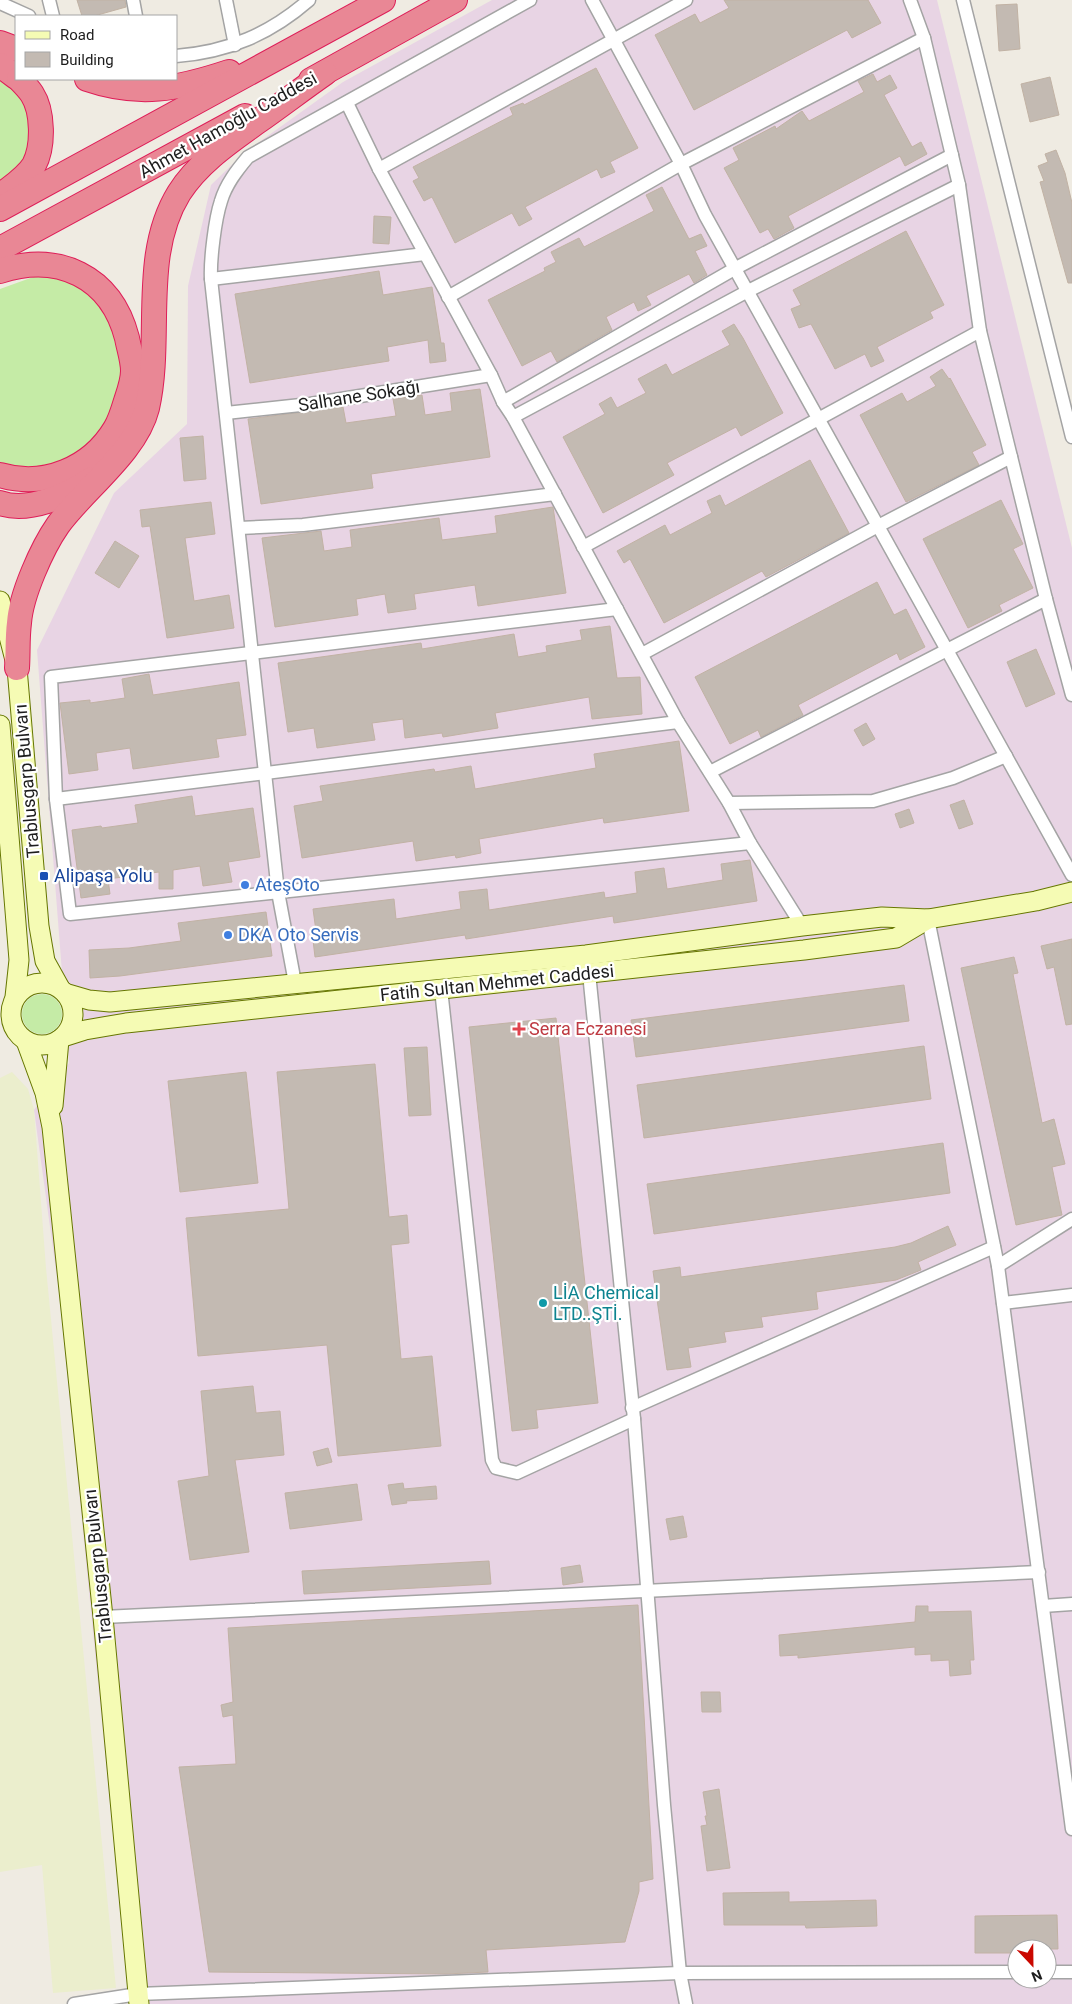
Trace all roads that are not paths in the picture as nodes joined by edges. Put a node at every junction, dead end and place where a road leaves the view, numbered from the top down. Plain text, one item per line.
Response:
1 (49, 0) edge
2 (133, 0) edge
3 (226, 0) edge
4 (309, 0) edge
5 (383, 0) edge
6 (455, 0) edge
7 (530, 0) edge
8 (592, 0) edge
9 (686, 0) edge
10 (910, 0) edge
11 (963, 0) edge
12 (0, 3) edge
13 (27, 15) edge
14 (53, 15) edge
15 (136, 15) edge
16 (332, 28) junction
17 (924, 38) junction
18 (614, 39) junction
19 (0, 43) edge
20 (235, 45) junction
21 (15, 49) edge
22 (178, 56) edge
23 (0, 65) edge
24 (324, 73) junction
25 (15, 76) edge
26 (20, 80) edge
27 (90, 80) edge
28 (347, 103) junction
29 (952, 155) junction
30 (681, 164) junction
31 (379, 169) junction
32 (958, 185) junction
33 (0, 196) edge
34 (0, 209) edge
35 (0, 249) edge
36 (425, 254) junction
37 (736, 268) junction
38 (0, 271) edge
39 (211, 279) junction
40 (748, 291) junction
41 (448, 297) junction
42 (980, 330) junction
43 (491, 375) junction
44 (503, 402) junction
45 (226, 413) junction
46 (513, 416) junction
47 (818, 419) junction
48 (1072, 438) edge
49 (1011, 457) junction
50 (112, 464) junction
51 (0, 475) edge
52 (555, 494) junction
53 (0, 503) edge
54 (878, 526) junction
55 (239, 528) junction
56 (583, 547) junction
57 (1046, 599) junction
58 (0, 601) edge
59 (617, 609) junction
60 (948, 651) junction
61 (252, 653) junction
62 (642, 654) junction
63 (17, 668) junction
64 (1072, 695) edge
65 (678, 722) junction
66 (0, 725) edge
67 (1006, 756) junction
68 (710, 772) junction
69 (266, 773) junction
70 (56, 799) junction
71 (729, 803) junction
72 (750, 843) junction
73 (1072, 875) edge
74 (278, 892) junction
75 (1072, 892) edge
76 (928, 920) junction
77 (802, 926) junction
78 (804, 950) junction
79 (587, 964) junction
80 (295, 983) junction
81 (441, 989) junction
82 (63, 990) junction
83 (9, 1002) edge
84 (298, 1005) junction
85 (0, 1031) edge
86 (23, 1038) junction
87 (61, 1038) junction
88 (52, 1128) junction
89 (1072, 1219) edge
90 (994, 1247) junction
91 (998, 1266) junction
92 (1072, 1295) edge
93 (1003, 1303) junction
94 (633, 1414) junction
95 (1038, 1572) junction
96 (648, 1590) junction
97 (1072, 1604) edge
98 (1043, 1606) junction
99 (103, 1618) junction
100 (1072, 1829) edge
101 (680, 1972) junction
102 (1007, 1972) edge
103 (1057, 1972) edge
104 (1072, 1972) edge
105 (138, 1999) edge
106 (74, 2004) edge
107 (686, 2004) edge

1 - 14 street
2 - 15 street
3 - 20 street
4 - 20 street
5 - 16 highway, Ahmet Hamoğlu Caddesi
6 - 24 highway, Ahmet Hamoğlu Caddesi
7 - 28 street
8 - 18 street
9 - 18 street
10 - 17 street
11 - 48 street
12 - 13 street
16 - 27 highway
16 - 34 highway, Ahmet Hamoğlu Caddesi
17 - 29 street
17 - 30 street
18 - 30 street
18 - 31 street
19 - 21 highway
20 - 22 street
23 - 25 highway
24 - 35 highway, Ahmet Hamoğlu Caddesi
24 - 50 highway
26 - 33 highway
28 - 31 street
28 - 39 street
29 - 32 street
29 - 37 street
30 - 37 street
30 - 41 street
31 - 36 street
32 - 40 street
32 - 42 street
36 - 39 street
36 - 41 street
37 - 40 street
37 - 44 street
38 - 51 highway
39 - 45 street
40 - 46 street
40 - 47 street
41 - 43 street
42 - 47 street
42 - 49 street
43 - 44 street
43 - 45 street, Salhane Sokağı
44 - 46 street
45 - 55 street
46 - 52 street
47 - 54 street
47 - 56 street
49 - 54 street
49 - 57 street
50 - 53 highway
50 - 63 highway
52 - 55 street
52 - 56 street
54 - 60 street
54 - 62 street
55 - 61 street
56 - 59 street
57 - 60 street
57 - 64 street
58 - 63 main road, Trablusgarp Bulvarı
59 - 61 street
59 - 62 street
60 - 67 street
60 - 68 street
61 - 69 street
61 - 70 street
62 - 65 street
63 - 82 main road, Trablusgarp Bulvarı
65 - 68 street
65 - 69 street
66 - 83 main road, Trablusgarp Bulvarı
67 - 71 street
67 - 73 street
68 - 71 street
69 - 70 street
69 - 74 street
70 - 74 street
71 - 72 street
72 - 74 street
72 - 77 street
74 - 80 street
75 - 76 main road, Fatih Sultan Mehmet Caddesi
76 - 77 main road, Fatih Sultan Mehmet Caddesi
76 - 78 main road, Fatih Sultan Mehmet Caddesi
76 - 90 street
77 - 78 main road
77 - 79 main road, Fatih Sultan Mehmet Caddesi
78 - 79 main road, Fatih Sultan Mehmet Caddesi
79 - 80 main road, Fatih Sultan Mehmet Caddesi
79 - 81 main road, Fatih Sultan Mehmet Caddesi
79 - 94 street
80 - 82 main road, Fatih Sultan Mehmet Caddesi
80 - 84 main road
81 - 84 main road, Fatih Sultan Mehmet Caddesi
81 - 94 street
82 - 83 main road
82 - 87 main road
83 - 86 main road
84 - 87 main road, Fatih Sultan Mehmet Caddesi
85 - 86 main road
86 - 87 main road
86 - 88 main road, Trablusgarp Bulvarı
87 - 88 main road, Trablusgarp Bulvarı
88 - 99 main road, Trablusgarp Bulvarı
89 - 91 street
90 - 91 street
90 - 94 street
91 - 93 street
92 - 93 street
93 - 95 street
94 - 96 street
95 - 96 street
95 - 98 street
96 - 99 street
96 - 101 street
97 - 98 street
98 - 100 street
99 - 105 main road, Trablusgarp Bulvarı
101 - 102 street
101 - 105 street
101 - 107 street
103 - 104 street
105 - 106 street

